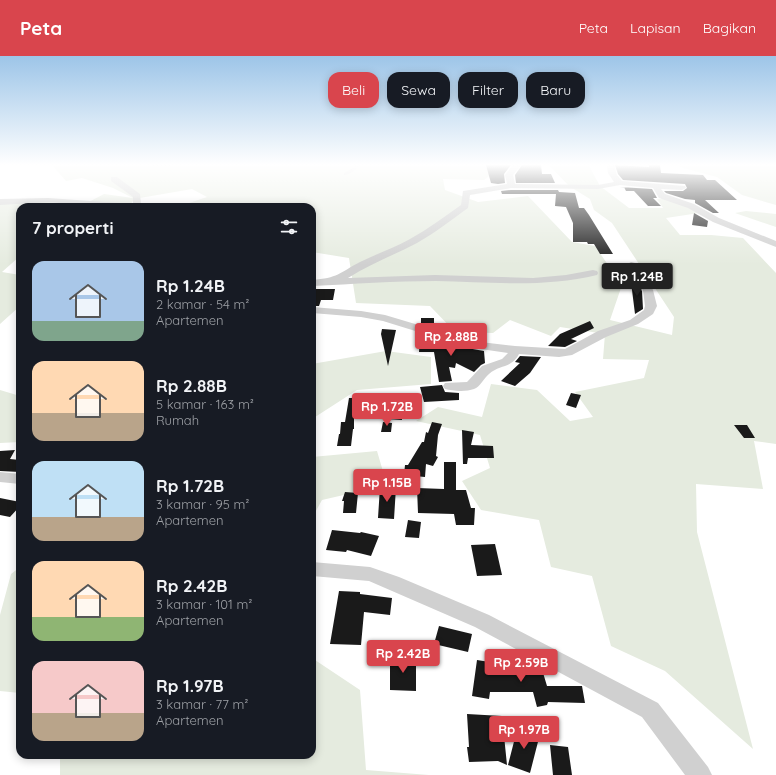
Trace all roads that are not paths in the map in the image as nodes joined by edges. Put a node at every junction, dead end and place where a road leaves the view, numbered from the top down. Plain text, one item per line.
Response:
1 (466, 199) edge
2 (669, 199) edge
3 (0, 202) edge
4 (88, 203) edge
5 (776, 244) edge
6 (631, 264) dead end
7 (593, 273) dead end
8 (330, 282) junction
9 (316, 283) edge
10 (316, 310) edge
11 (515, 350) junction
12 (450, 386) dead end
13 (0, 477) edge
14 (16, 479) edge
15 (316, 569) edge
16 (700, 775) edge

1 - 8 street
2 - 5 street
3 - 4 street
6 - 11 street
7 - 8 street
8 - 9 street
10 - 11 street
11 - 12 street
13 - 14 street
15 - 16 street

